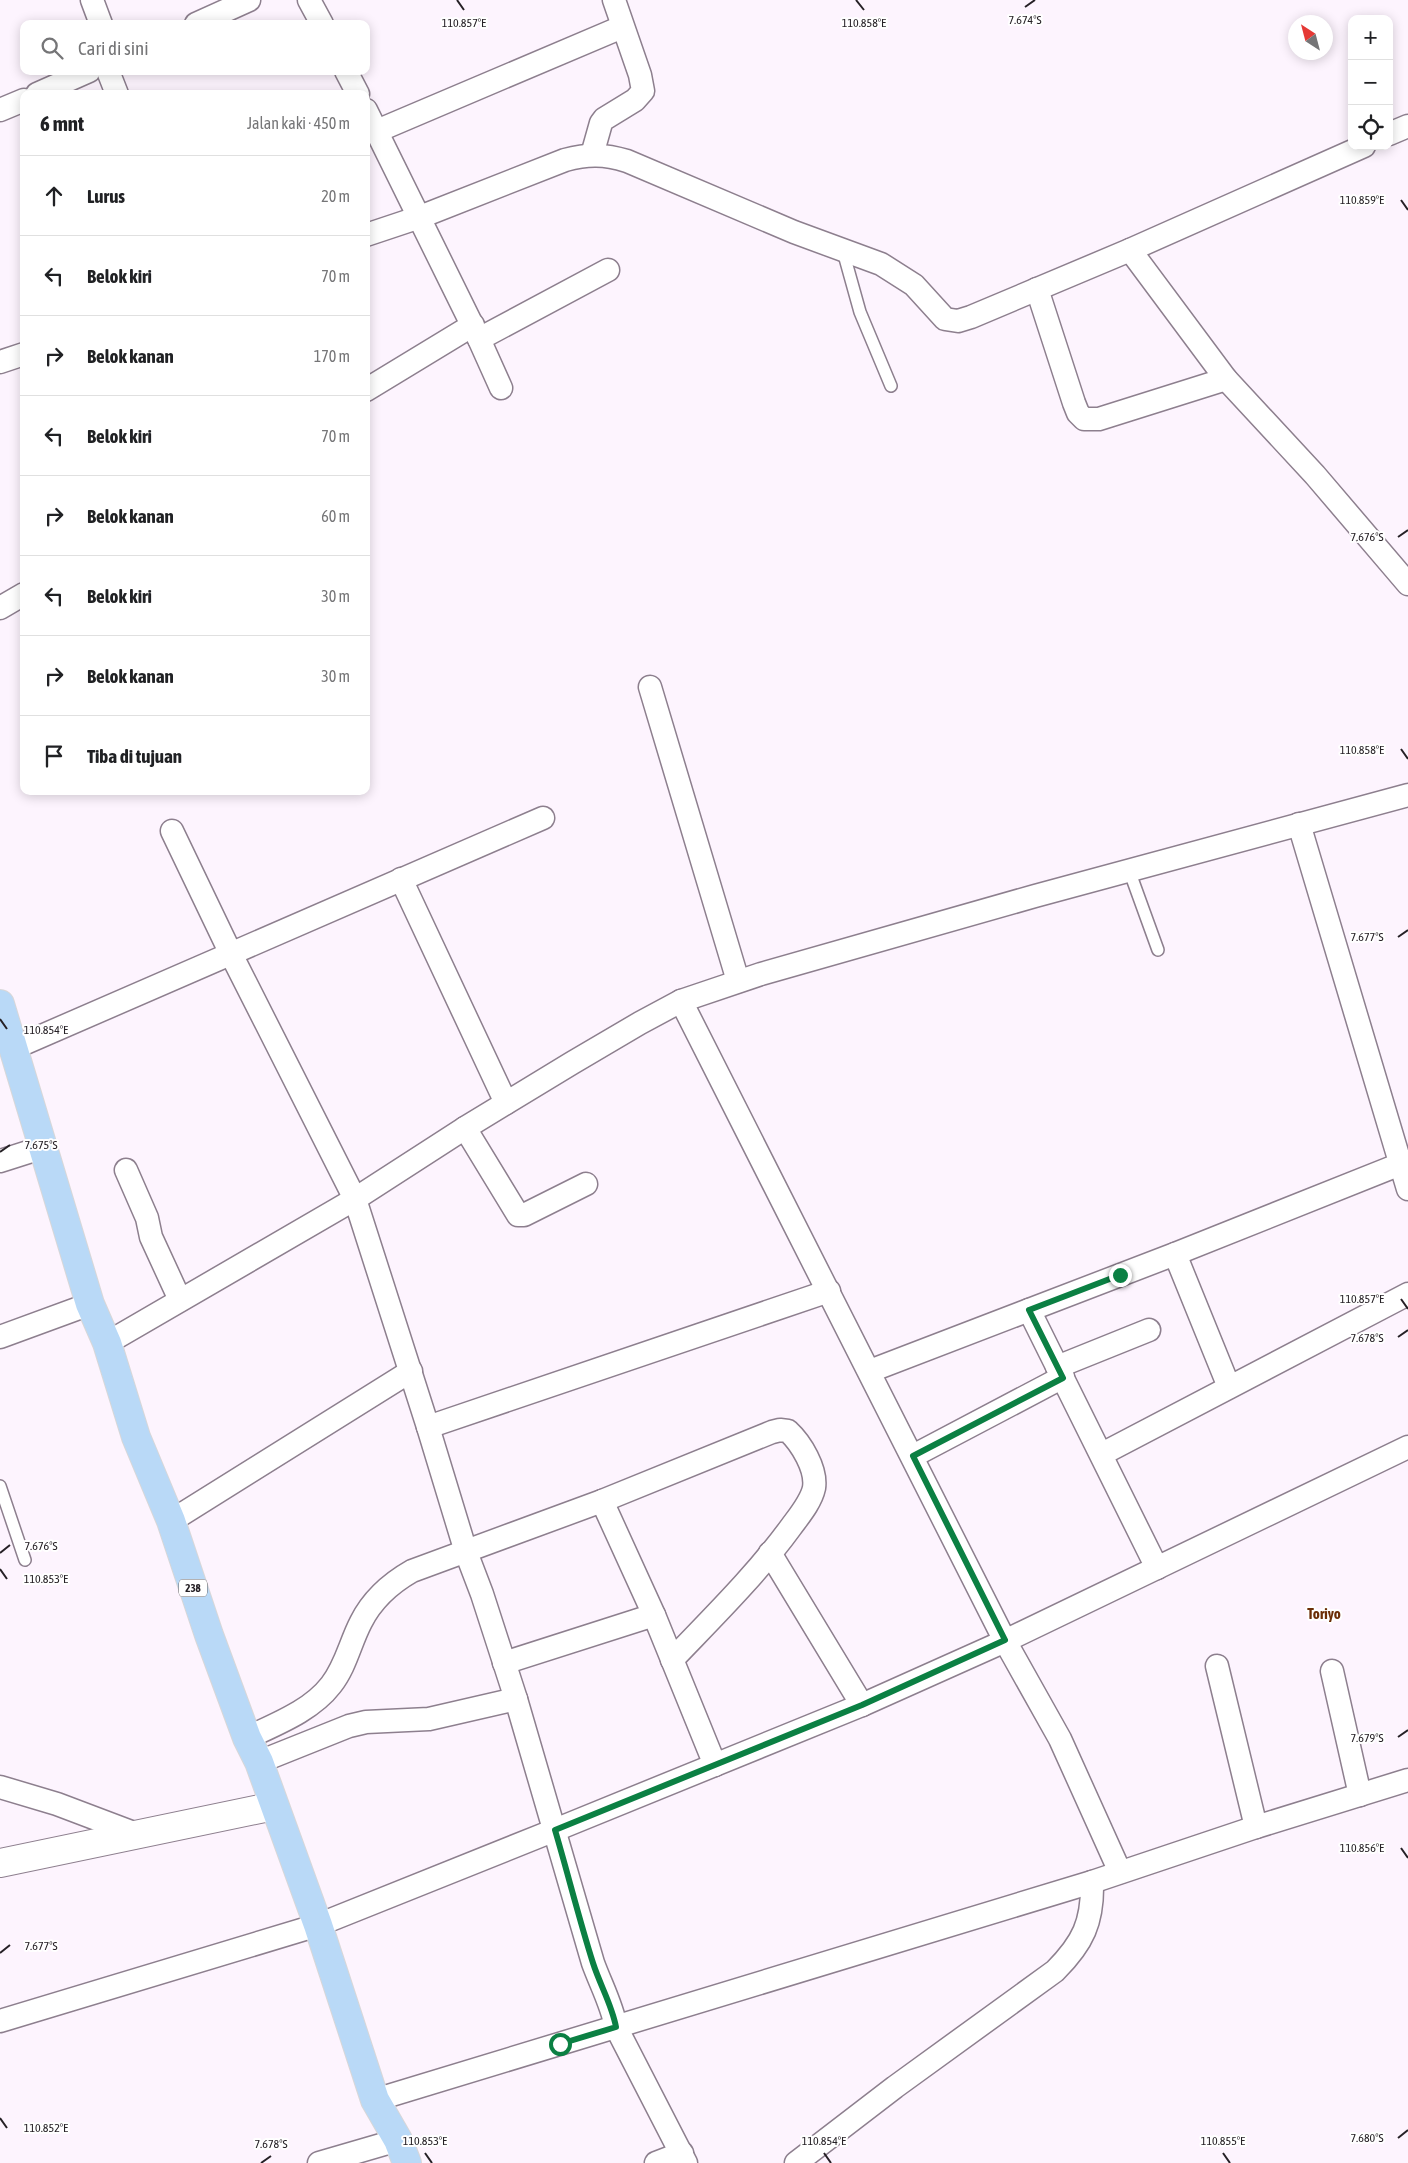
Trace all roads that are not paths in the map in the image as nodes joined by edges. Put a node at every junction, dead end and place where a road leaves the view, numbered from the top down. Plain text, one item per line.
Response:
1 (92, 0) edge
2 (249, 0) edge
3 (309, 0) edge
4 (614, 0) edge
5 (100, 20) edge
6 (205, 20) edge
7 (320, 20) edge
8 (622, 27) junction
9 (81, 75) edge
10 (110, 75) edge
11 (348, 75) edge
12 (47, 90) edge
13 (115, 90) edge
14 (356, 90) edge
15 (20, 102) edge
16 (0, 110) edge
17 (370, 117) edge
18 (1408, 126) edge
19 (377, 130) junction
20 (1393, 132) edge
21 (1355, 150) edge
22 (592, 155) junction
23 (420, 217) junction
24 (370, 234) edge
25 (1130, 250) junction
26 (843, 251) junction
27 (608, 270) dead end
28 (1037, 289) junction
29 (476, 332) junction
30 (20, 355) edge
31 (0, 362) edge
32 (1226, 379) junction
33 (891, 386) dead end
34 (370, 388) edge
35 (500, 388) dead end
36 (1408, 584) edge
37 (20, 596) edge
38 (0, 608) edge
39 (650, 687) dead end
40 (1408, 795) edge
41 (543, 818) dead end
42 (1299, 824) junction
43 (172, 831) dead end
44 (1129, 870) junction
45 (401, 879) junction
46 (1158, 950) dead end
47 (231, 954) junction
48 (738, 981) junction
49 (681, 1002) junction
50 (0, 1004) edge
51 (14, 1048) junction
52 (506, 1103) junction
53 (466, 1128) junction
54 (44, 1147) junction
55 (0, 1162) edge
56 (1404, 1163) edge
57 (126, 1170) dead end
58 (586, 1184) dead end
59 (1408, 1189) edge
60 (355, 1199) junction
61 (1175, 1254) junction
62 (829, 1290) junction
63 (1408, 1294) edge
64 (180, 1300) junction
65 (90, 1304) junction
66 (1029, 1310) junction
67 (1149, 1330) dead end
68 (0, 1337) edge
69 (107, 1343) junction
70 (411, 1371) junction
71 (870, 1371) junction
72 (1060, 1372) junction
73 (1229, 1386) junction
74 (428, 1427) junction
75 (1408, 1447) edge
76 (1102, 1454) junction
77 (913, 1456) junction
78 (0, 1486) edge
79 (602, 1501) junction
80 (171, 1521) junction
81 (466, 1552) junction
82 (770, 1553) junction
83 (25, 1560) dead end
84 (1157, 1568) junction
85 (654, 1615) junction
86 (1005, 1640) junction
87 (672, 1660) junction
88 (504, 1663) junction
89 (1217, 1666) dead end
90 (1332, 1671) dead end
91 (516, 1699) junction
92 (862, 1705) junction
93 (247, 1738) junction
94 (259, 1762) junction
95 (714, 1765) junction
96 (1408, 1780) edge
97 (0, 1788) edge
98 (1360, 1795) junction
99 (274, 1806) junction
100 (1256, 1827) junction
101 (555, 1830) junction
102 (139, 1835) junction
103 (0, 1863) edge
104 (1120, 1872) junction
105 (1092, 1882) junction
106 (318, 1926) junction
107 (0, 2021) edge
108 (616, 2027) junction
109 (375, 2100) junction
110 (402, 2152) edge
111 (684, 2158) edge
112 (319, 2163) edge
113 (656, 2163) edge
114 (796, 2163) edge

1 - 5 street
2 - 6 street
3 - 7 street
4 - 8 street
8 - 19 street
8 - 22 street
9 - 12 street
10 - 13 street
11 - 14 street
15 - 16 street
17 - 19 street
18 - 20 street
19 - 23 street
21 - 25 street
22 - 23 street
22 - 26 street
23 - 24 street
23 - 29 street
25 - 28 street
25 - 32 street
26 - 28 street
26 - 33 lane
27 - 29 street
28 - 32 street
29 - 34 street
29 - 35 street
30 - 31 street
32 - 36 street
37 - 38 street
39 - 48 street
40 - 42 street
41 - 45 street
42 - 44 street
42 - 56 street
43 - 47 street
44 - 46 lane
44 - 48 street
45 - 47 street
45 - 52 street
47 - 51 street
47 - 60 street
48 - 49 street
49 - 52 street
49 - 62 street
50 - 51 main road, 238
51 - 54 main road, 238
52 - 53 street
53 - 58 street
53 - 60 street
54 - 55 street
54 - 65 main road, 238
56 - 59 street
56 - 61 street
57 - 64 street
60 - 64 street
60 - 70 street
61 - 66 street
61 - 73 street
62 - 71 street
62 - 74 street
63 - 73 street
64 - 69 street
65 - 68 street
65 - 69 main road, 238
66 - 71 street
66 - 72 street
67 - 72 street
69 - 80 main road, 238
70 - 74 street
70 - 80 street
71 - 77 street
72 - 76 street
72 - 77 street
73 - 76 street
74 - 81 street
75 - 84 street
76 - 84 street
77 - 86 street
78 - 83 lane
79 - 81 street
79 - 82 street
79 - 85 street
80 - 93 main road, 238
81 - 88 street
81 - 93 street
82 - 87 street
82 - 92 street
84 - 86 street
85 - 87 street
85 - 88 street
86 - 92 street
86 - 104 street
87 - 95 street
88 - 91 street
89 - 100 street
90 - 98 street
91 - 94 street
91 - 101 street
92 - 95 street
93 - 94 main road, 238
94 - 99 main road, 238
95 - 101 street
96 - 98 street
97 - 102 street
98 - 100 street
99 - 102 street
99 - 106 main road, 238
100 - 104 street
101 - 106 street
101 - 108 street
102 - 103 street
104 - 105 street
105 - 108 street
105 - 114 street
106 - 107 street
106 - 109 main road, 238
108 - 109 street
108 - 111 street
109 - 110 main road, 238
110 - 112 street
111 - 113 street

